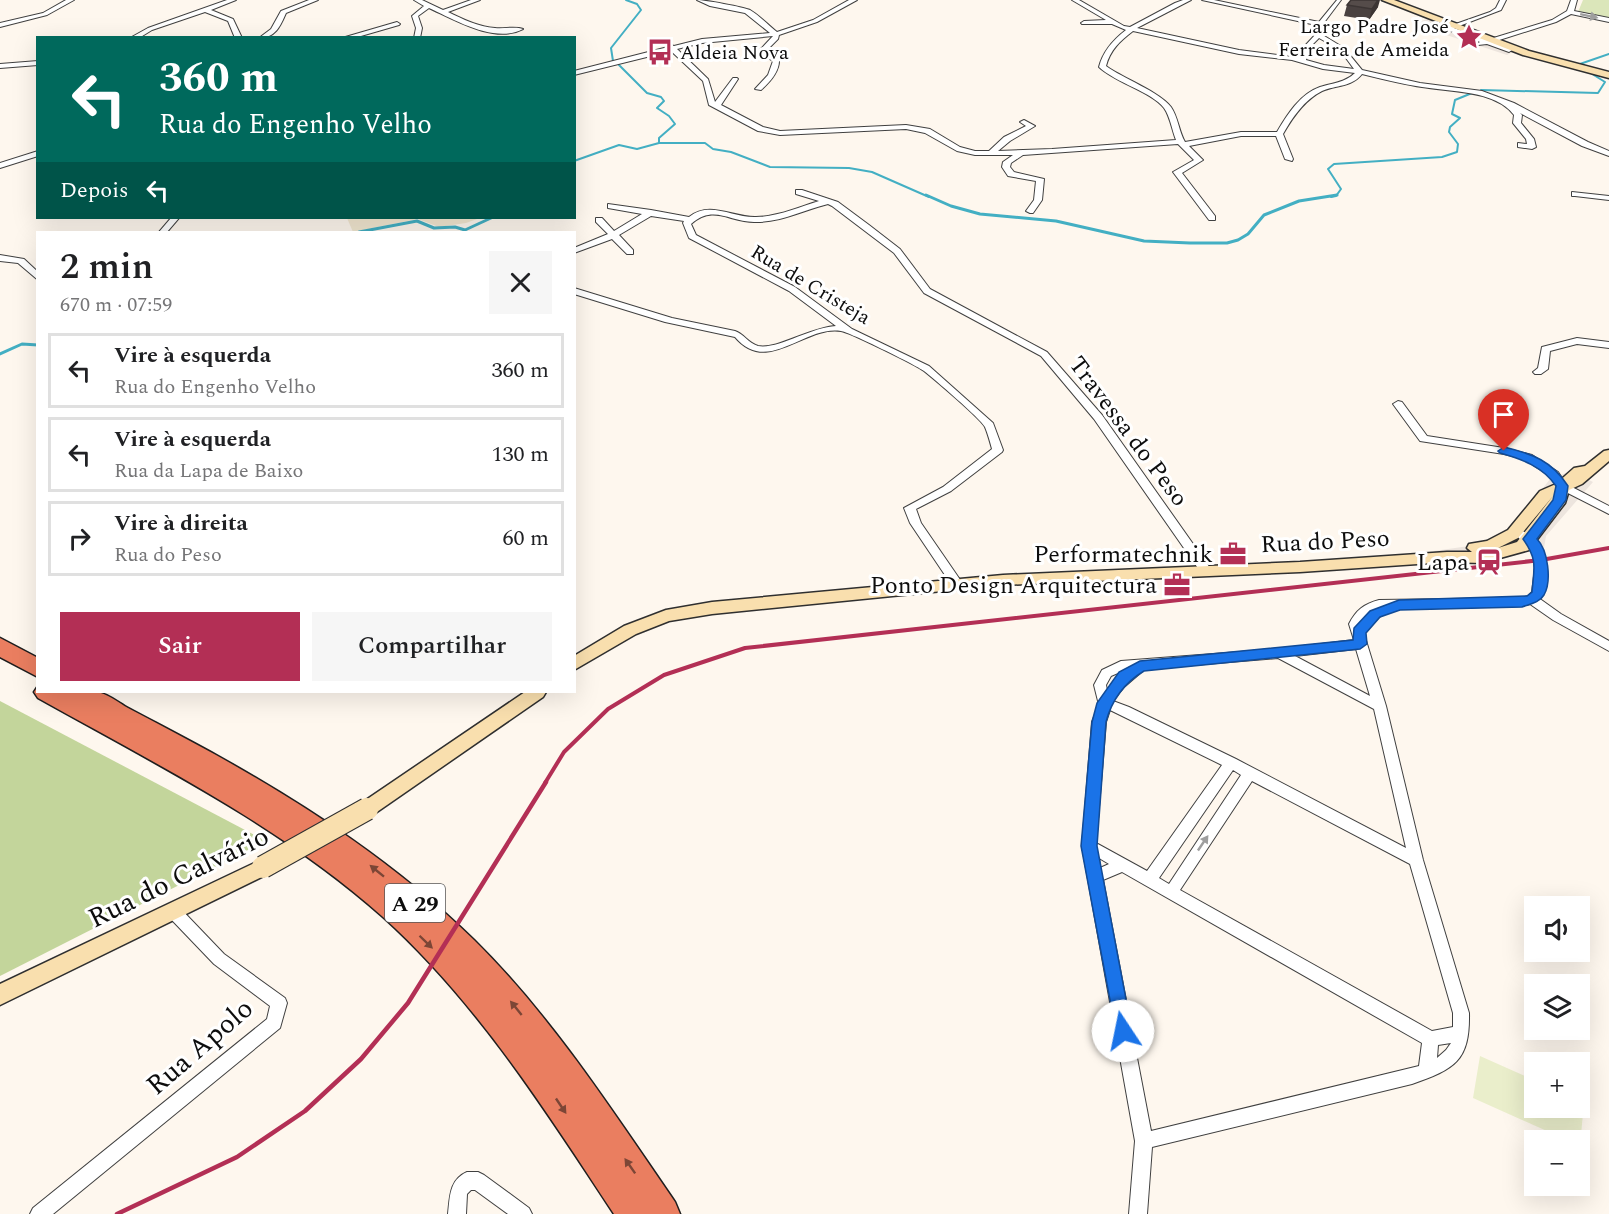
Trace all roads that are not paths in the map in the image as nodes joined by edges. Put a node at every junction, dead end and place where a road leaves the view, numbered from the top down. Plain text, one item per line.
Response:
1 (71, 0) edge
2 (233, 0) edge
3 (315, 0) edge
4 (417, 0) edge
5 (477, 0) edge
6 (700, 0) edge
7 (854, 0) edge
8 (1075, 0) edge
9 (1188, 0) edge
10 (1205, 0) edge
11 (1347, 0) edge
12 (1386, 0) edge
13 (1574, 0) edge
14 (1338, 1) edge
15 (1502, 2) edge
16 (429, 5) junction
17 (206, 10) junction
18 (443, 12) junction
19 (1570, 12) junction
20 (1609, 20) edge
21 (1113, 22) junction
22 (1084, 23) dead end
23 (397, 24) dead end
24 (1320, 24) junction
25 (1449, 24) junction
26 (0, 25) edge
27 (520, 29) dead end
28 (1130, 29) junction
29 (776, 34) junction
30 (1318, 35) junction
31 (137, 36) edge
32 (238, 36) edge
33 (266, 36) edge
34 (352, 36) edge
35 (417, 36) edge
36 (1464, 36) dead end
37 (1486, 43) junction
38 (671, 47) junction
39 (1303, 60) junction
40 (36, 63) edge
41 (0, 66) edge
42 (576, 72) edge
43 (1360, 72) junction
44 (1609, 75) edge
45 (735, 79) dead end
46 (759, 89) dead end
47 (1511, 105) junction
48 (717, 106) junction
49 (1024, 122) dead end
50 (1279, 134) junction
51 (1182, 143) junction
52 (1521, 145) dead end
53 (1022, 153) junction
54 (36, 154) edge
55 (990, 154) junction
56 (1609, 154) edge
57 (1289, 159) dead end
58 (0, 166) edge
59 (799, 192) dead end
60 (1575, 194) dead end
61 (1609, 198) edge
62 (827, 202) junction
63 (611, 206) dead end
64 (1030, 211) dead end
65 (651, 212) junction
66 (1212, 218) dead end
67 (174, 219) edge
68 (599, 220) dead end
69 (690, 220) junction
70 (164, 231) edge
71 (615, 234) junction
72 (576, 250) edge
73 (630, 252) dead end
74 (0, 258) edge
75 (36, 276) edge
76 (576, 292) edge
77 (845, 328) junction
78 (1609, 345) edge
79 (1538, 372) dead end
80 (1398, 404) dead end
81 (1609, 454) edge
82 (1562, 486) junction
83 (1609, 510) edge
84 (1516, 531) junction
85 (1530, 539) junction
86 (1447, 557) junction
87 (1206, 571) junction
88 (957, 584) junction
89 (1532, 599) junction
90 (1360, 638) junction
91 (0, 646) edge
92 (1609, 647) edge
93 (1280, 653) junction
94 (576, 662) edge
95 (0, 664) edge
96 (36, 668) edge
97 (36, 686) edge
98 (48, 693) edge
99 (80, 693) edge
100 (536, 693) edge
101 (1104, 703) junction
102 (1380, 706) junction
103 (1231, 763) junction
104 (1250, 773) junction
105 (1089, 846) junction
106 (1416, 860) junction
107 (1122, 865) junction
108 (1094, 877) junction
109 (1149, 880) junction
110 (1171, 892) junction
111 (173, 911) junction
112 (0, 995) edge
113 (1462, 1033) junction
114 (1431, 1039) junction
115 (1427, 1071) junction
116 (1144, 1141) junction
117 (39, 1214) edge
118 (457, 1214) edge
119 (523, 1214) edge
120 (633, 1214) edge
121 (663, 1214) edge
122 (1138, 1214) edge

1 - 26 street
2 - 17 street
3 - 33 street
4 - 16 street
5 - 18 street
6 - 29 street
7 - 29 street
8 - 21 street
9 - 28 street
10 - 24 street
11 - 14 street
12 - 25 main road
13 - 19 street
14 - 24 street
15 - 25 street
16 - 18 street
16 - 35 street
17 - 31 street
17 - 32 street
18 - 27 street
19 -> 20 street
19 - 37 street
21 - 22 street
21 - 28 street
23 - 34 street
24 - 30 street
25 - 37 main road
28 - 39 street
28 - 51 street
29 - 38 street
29 - 46 street
30 - 39 street
30 - 43 street
36 - 37 street
37 - 44 main road
38 - 42 street
38 - 48 street
39 - 43 street
40 - 41 street
43 - 47 street
43 - 50 street
45 - 48 street
47 - 52 street
47 - 56 street
48 - 55 street
49 - 55 street
50 - 51 street
50 - 57 street
51 - 53 street
51 - 66 street
53 - 55 street
53 - 64 street
54 - 58 street
59 - 62 street, Travessa do Peso
60 - 61 street
62 - 69 street, Rua de Cristeja
62 - 87 street, Travessa do Peso
63 - 65 street
65 - 69 street
65 - 71 street
67 - 70 street
68 - 71 street
69 - 77 street, Rua de Cristeja
71 - 72 street
71 - 73 street
74 - 75 street
76 - 77 street
77 - 88 street, Rua de Cristeja
78 - 79 street
80 - 82 street
81 - 82 main road
82 - 83 street
82 - 84 main road, Rua do Peso
82 - 85 main road, Rua do Peso
84 - 85 street
84 - 86 main road, Rua do Peso
85 - 86 main road, Rua do Peso
85 - 89 street
86 - 87 main road, Rua do Peso
87 - 88 main road, Rua do Peso
88 - 94 main road, Rua do Peso
89 - 90 street
89 - 92 street
90 - 93 street
90 - 102 street
91 - 96 highway
93 - 101 street
93 - 102 street
95 - 97 highway
98 -> 120 highway, A 29
121 -> 99 highway, A 29
100 - 111 main road, Rua do Calvário, bridge
101 - 103 street
101 - 105 street
102 - 106 street
103 - 104 street
103 - 109 street
104 - 106 street
110 -> 104 street
105 - 107 street
105 - 108 street
106 - 113 street
107 - 108 street
107 - 109 street
108 - 116 street
109 - 110 street
110 - 114 street
111 - 112 main road, Rua do Calvário
111 - 117 street, Rua Apolo
113 - 114 street
113 - 115 street
114 - 115 street
115 - 116 street
116 - 122 street
118 - 119 street

